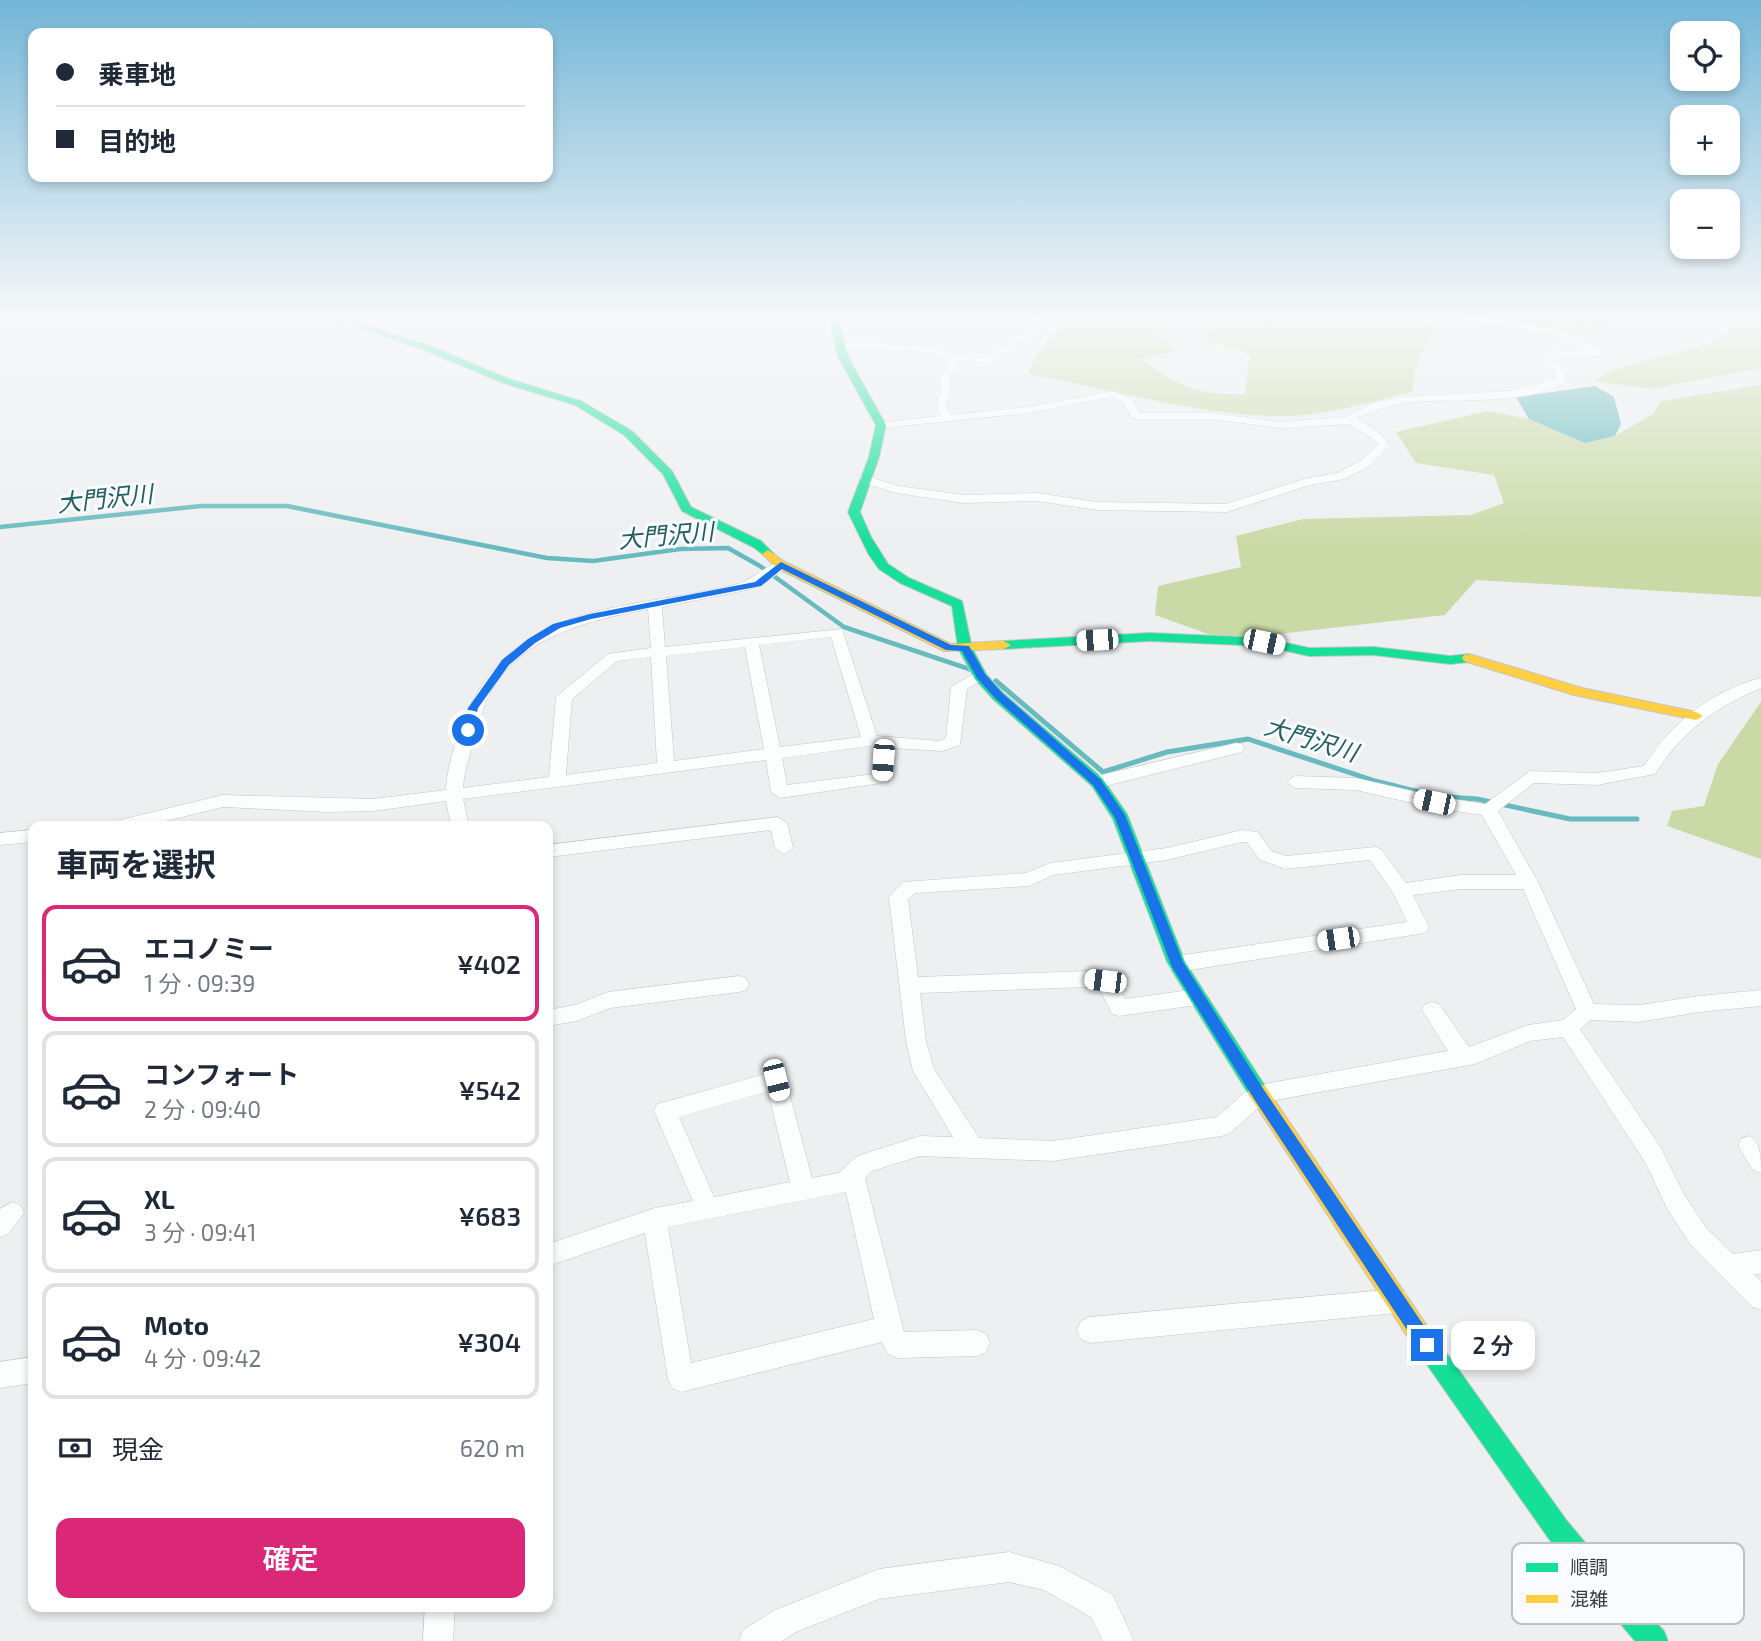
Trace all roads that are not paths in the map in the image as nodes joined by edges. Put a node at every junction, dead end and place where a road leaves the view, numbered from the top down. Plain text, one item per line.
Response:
1 (547, 394) edge
2 (864, 394) edge
3 (945, 394) edge
4 (1507, 394) edge
5 (946, 418) junction
6 (1351, 420) junction
7 (881, 425) junction
8 (864, 479) junction
9 (772, 572) junction
10 (655, 604) junction
11 (751, 641) junction
12 (965, 648) junction
13 (658, 650) junction
14 (980, 676) junction
15 (1761, 683) edge
16 (1696, 716) junction
17 (877, 741) junction
18 (1236, 748) dead end
19 (770, 753) junction
20 (666, 767) junction
21 (557, 781) junction
22 (1097, 782) junction
23 (1295, 782) dead end
24 (453, 794) junction
25 (1488, 810) junction
26 (168, 819) edge
27 (459, 821) edge
28 (28, 836) edge
29 (0, 839) edge
30 (783, 848) dead end
31 (553, 850) edge
32 (1135, 858) junction
33 (1528, 881) junction
34 (1401, 890) junction
35 (1177, 964) junction
36 (739, 984) dead end
37 (911, 985) junction
38 (1197, 997) junction
39 (1761, 999) edge
40 (1432, 1010) dead end
41 (1587, 1011) junction
42 (553, 1017) edge
43 (1568, 1028) junction
44 (1464, 1057) junction
45 (1259, 1094) junction
46 (972, 1149) junction
47 (853, 1174) junction
48 (804, 1190) junction
49 (708, 1209) junction
50 (655, 1219) junction
51 (553, 1253) edge
52 (1761, 1262) edge
53 (1729, 1266) junction
54 (1761, 1298) edge
55 (1396, 1301) junction
56 (890, 1328) junction
57 (1090, 1330) dead end
58 (977, 1343) dead end
59 (28, 1371) edge
60 (0, 1375) edge
61 (1566, 1543) edge
62 (440, 1612) edge
63 (1637, 1624) edge
64 (438, 1641) edge
65 (754, 1641) edge
66 (1119, 1641) edge
67 (1654, 1641) edge

1 - 9 street
2 - 7 street
3 - 5 street
4 - 6 street
5 - 6 street
5 - 7 street
6 - 8 street
7 - 8 street
8 - 12 street
9 - 10 street
9 - 12 street
10 - 13 street
10 - 24 street
11 - 13 street
11 - 17 street
11 - 19 street
12 - 14 street
12 - 16 street
13 - 20 street
13 - 21 street
14 - 17 street
14 - 22 street
15 - 16 street
16 - 25 street
17 - 19 street
17 - 19 street
18 - 22 street
19 - 20 street
20 - 21 street
21 - 24 street
22 - 32 street
23 - 25 street
24 - 26 street
24 - 27 street
25 - 33 street
28 - 29 street
30 - 31 street
32 - 34 street
32 - 35 street
32 - 37 street
33 - 34 street
33 - 41 street
34 - 35 street
35 - 38 street
36 - 42 street
37 - 38 street
37 - 46 street
38 - 45 street
39 - 41 street
40 - 44 street
41 - 43 street
43 - 44 street
43 - 53 street
44 - 45 street
45 - 46 street
45 - 55 street
46 - 47 street
47 - 48 street
47 - 56 street
48 - 49 street
48 - 49 street
49 - 50 street
50 - 51 street
50 - 56 street
52 - 53 street
53 - 54 street
55 - 57 street
55 - 61 street
56 - 58 street
59 - 60 street
62 - 64 street
63 - 67 street
65 - 66 street

